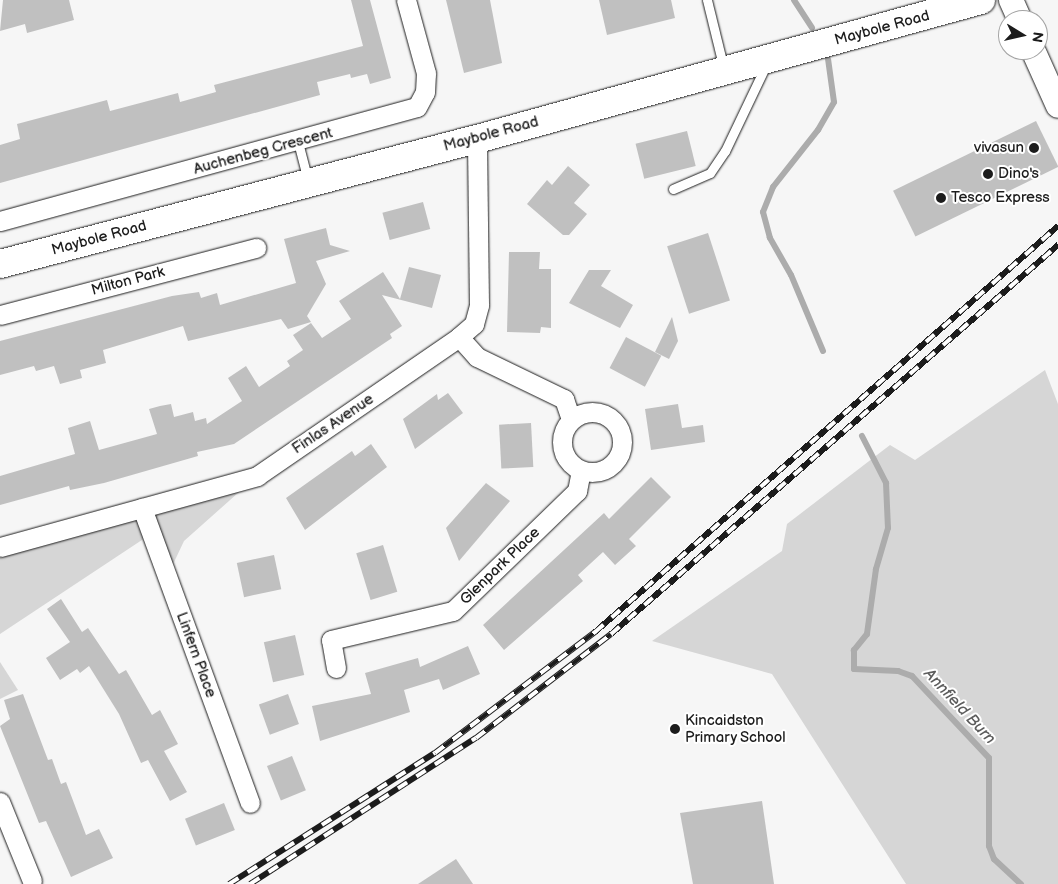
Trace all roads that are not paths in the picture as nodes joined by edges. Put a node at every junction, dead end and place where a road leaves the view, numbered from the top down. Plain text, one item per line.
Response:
1 (406, 0) edge
2 (707, 0) edge
3 (981, 0) edge
4 (769, 58) junction
5 (1037, 60) edge
6 (724, 69) junction
7 (1058, 106) edge
8 (477, 139) junction
9 (298, 142) junction
10 (308, 181) junction
11 (673, 189) dead end
12 (0, 221) edge
13 (256, 248) dead end
14 (0, 264) edge
15 (0, 315) edge
16 (459, 337) junction
17 (571, 419) junction
18 (582, 470) junction
19 (142, 508) junction
20 (0, 548) edge
21 (336, 668) dead end
22 (0, 802) edge
23 (250, 803) dead end
24 (32, 881) dead end

1 - 9 street, Auchenbeg Crescent
2 - 6 lane
3 - 4 main road, Maybole Road
4 - 6 main road, Maybole Road
4 - 11 lane
5 - 7 street
6 - 8 main road, Maybole Road
8 - 10 main road, Maybole Road
8 - 16 street, Finlas Avenue
9 - 10 lane
9 - 12 street, Auchenbeg Crescent
10 - 14 main road, Maybole Road
13 - 15 street, Milton Park
16 - 17 street
16 - 19 street, Finlas Avenue
17 - 18 street
17 - 18 street
18 - 21 street, Glenpark Place
19 - 20 street, Finlas Avenue
19 - 23 street, Linfern Place
22 - 24 street

